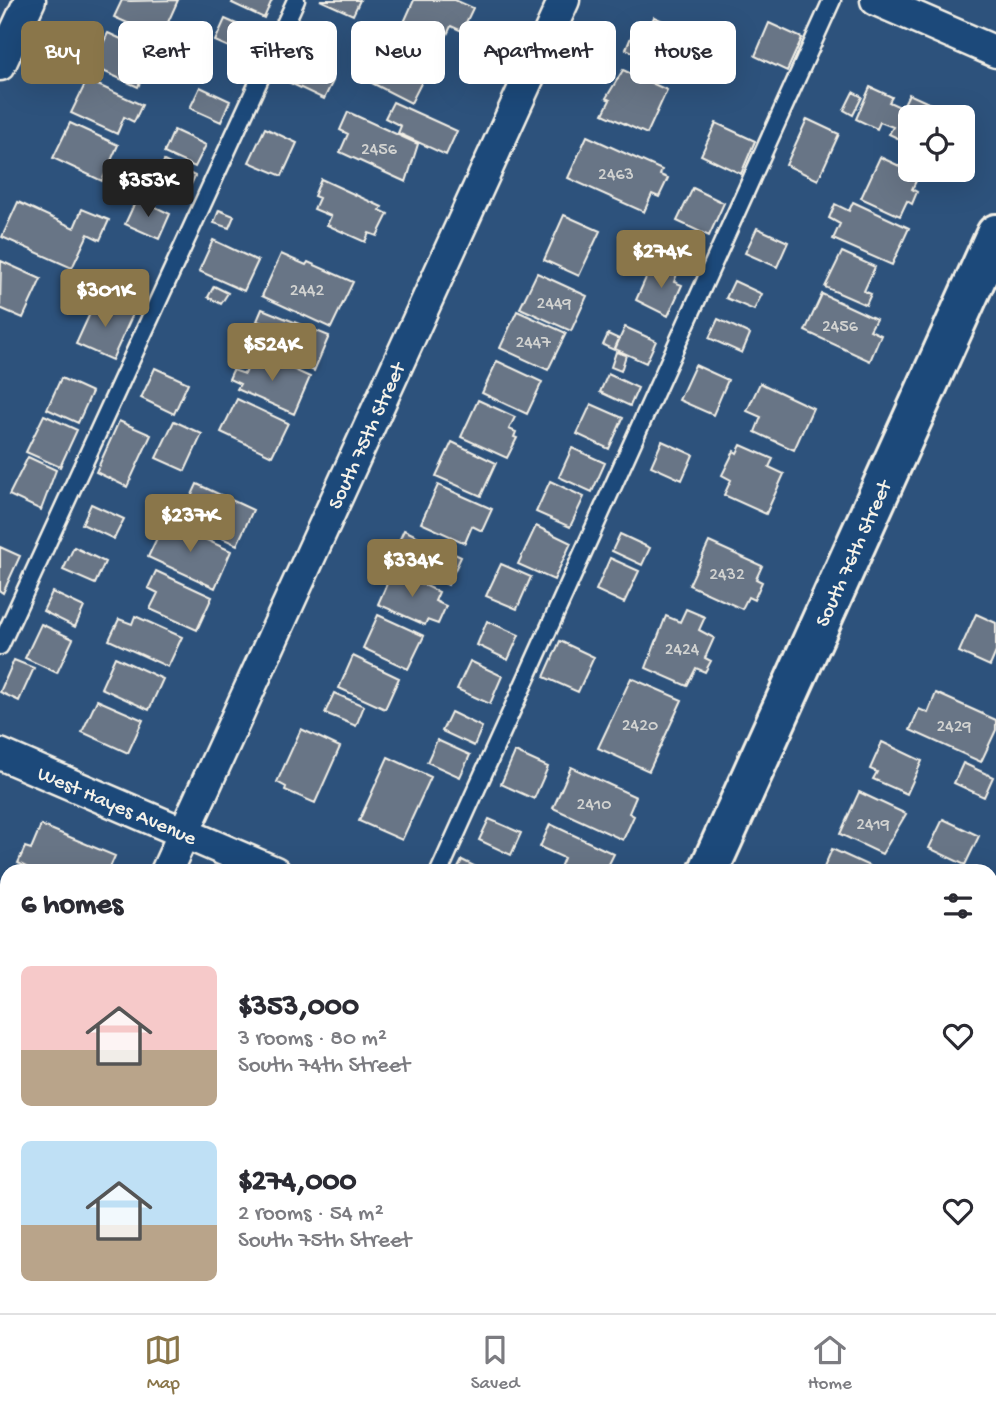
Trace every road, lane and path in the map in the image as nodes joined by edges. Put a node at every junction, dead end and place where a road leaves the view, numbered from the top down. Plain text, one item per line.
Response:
1 (30, 0) edge
2 (296, 0) edge
3 (564, 0) edge
4 (832, 0) edge
5 (876, 0) edge
6 (996, 52) edge
7 (0, 65) edge
8 (996, 234) edge
9 (0, 646) edge
10 (0, 754) edge
11 (184, 832) junction
12 (170, 864) edge
13 (257, 864) edge
14 (443, 864) edge
15 (712, 864) edge

1 - 7 street
2 - 9 lane
3 - 11 street, South 75th Street
4 - 14 lane
5 - 6 street
8 - 15 main road, South 76th Street
10 - 11 street, West Hayes Avenue
11 - 12 street, South 75th Street
11 - 13 street, West Hayes Avenue

